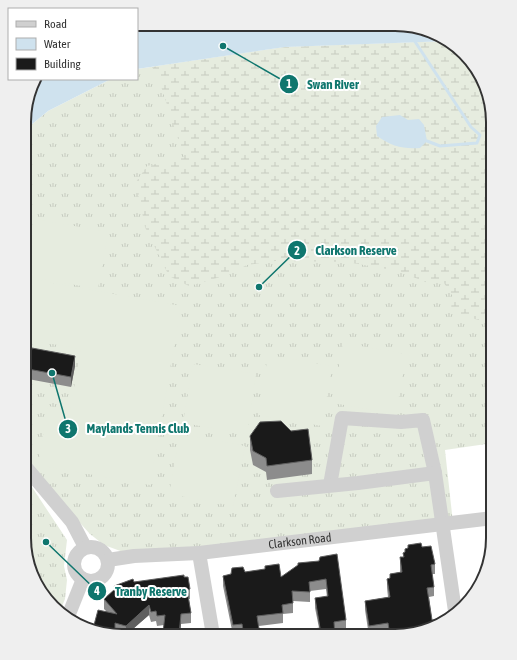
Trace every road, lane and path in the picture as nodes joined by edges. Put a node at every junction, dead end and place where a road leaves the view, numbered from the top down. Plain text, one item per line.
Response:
1 (31, 473) edge
2 (435, 473) junction
3 (330, 485) junction
4 (277, 491) dead end
5 (486, 519) edge
6 (443, 525) junction
7 (85, 547) junction
8 (198, 553) junction
9 (108, 560) junction
10 (83, 579) junction
11 (454, 607) edge
12 (70, 612) edge
13 (212, 629) edge

1 - 7 street
2 - 3 street
2 - 3 street
2 - 6 street
3 - 4 street
5 - 6 street, Clarkson Road
6 - 8 street, Clarkson Road
6 - 11 street
7 - 9 street
7 - 10 street
8 - 9 street, Clarkson Road
8 - 13 street
9 - 10 street
10 - 12 street

